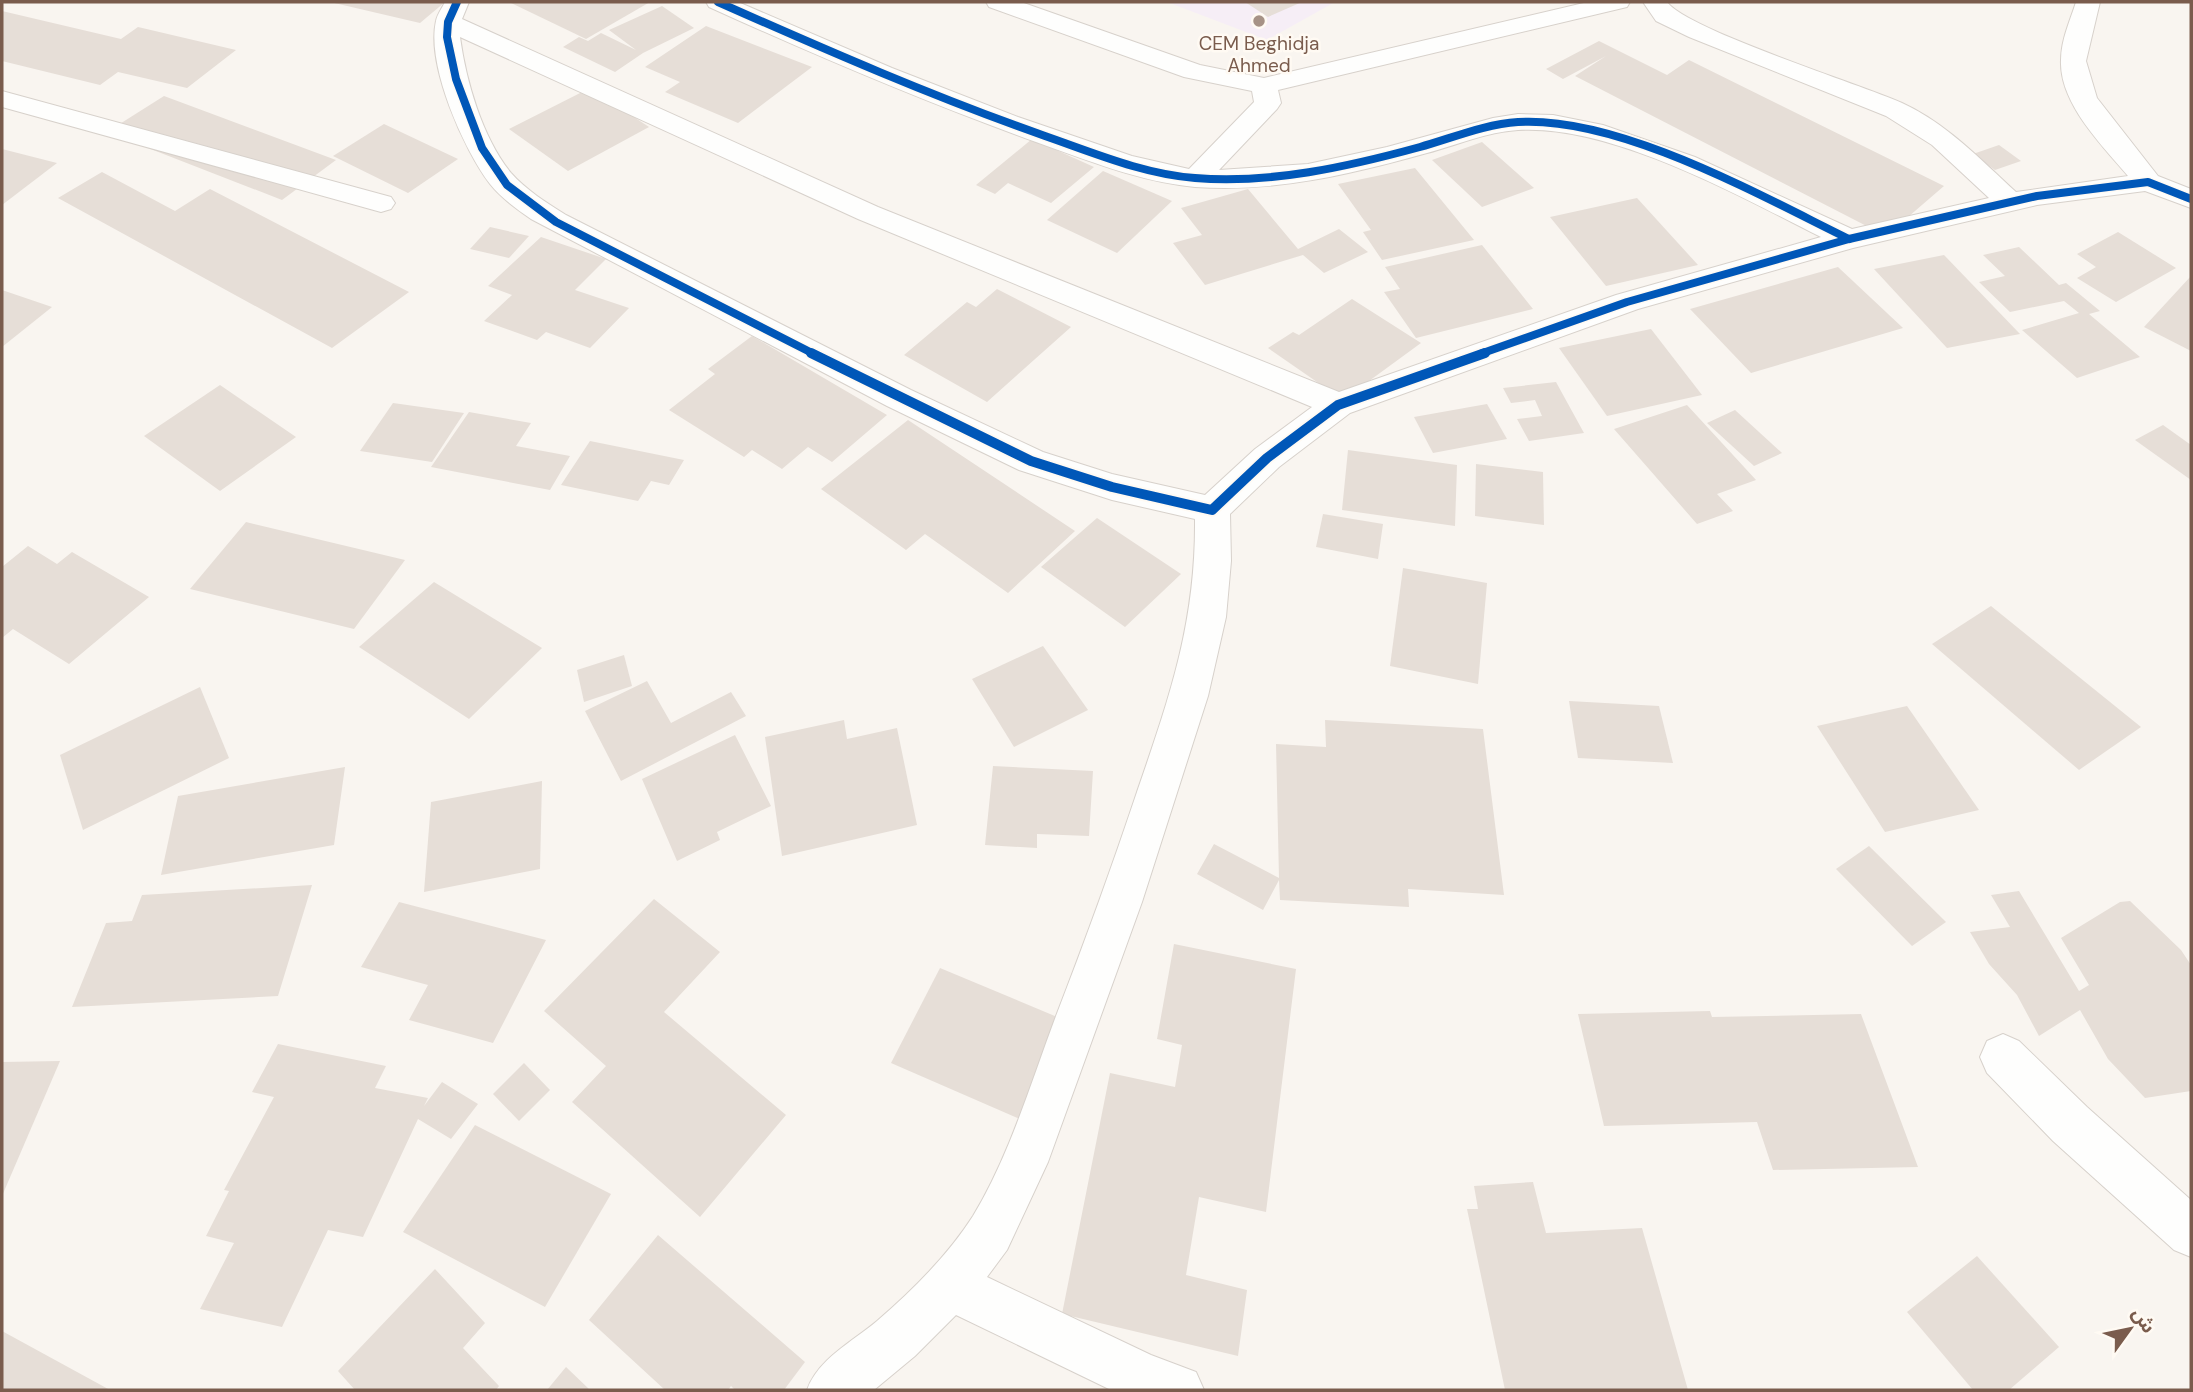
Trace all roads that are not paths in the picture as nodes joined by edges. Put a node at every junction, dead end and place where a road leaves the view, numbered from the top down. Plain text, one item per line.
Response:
1 (718, 2) edge
2 (998, 2) edge
3 (1618, 2) edge
4 (1654, 2) edge
5 (2088, 2) edge
6 (452, 12) edge
7 (1264, 86) junction
8 (2, 99) edge
9 (1196, 178) junction
10 (2148, 182) junction
11 (2191, 199) edge
12 (2010, 202) junction
13 (381, 203) dead end
14 (1849, 239) junction
15 (1338, 405) junction
16 (1212, 510) junction
17 (2003, 1057) dead end
18 (2191, 1233) edge
19 (950, 1286) junction
20 (833, 1390) edge
21 (1178, 1390) edge

1 - 9 street
2 - 7 street
3 - 7 street
4 - 12 street
5 - 10 street
6 - 15 street
6 - 16 street
7 - 9 street
8 - 13 street
9 - 14 street
10 - 11 street
10 - 12 street
12 - 14 street
14 - 15 street
15 - 16 street
16 - 19 street
17 - 18 street
19 - 20 street
19 - 21 street

